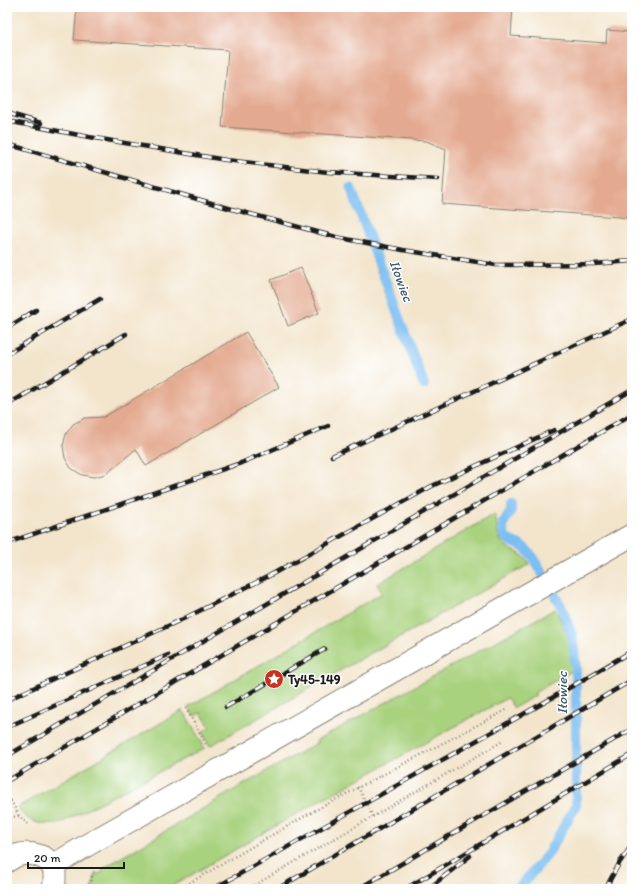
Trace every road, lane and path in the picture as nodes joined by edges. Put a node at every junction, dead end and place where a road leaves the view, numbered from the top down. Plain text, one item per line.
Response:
1 (632, 535) edge
2 (186, 708) dead end
3 (508, 709) dead end
4 (503, 741) dead end
5 (210, 752) dead end
6 (358, 788) junction
7 (7, 803) edge
8 (19, 816) dead end
9 (373, 817) junction
10 (7, 861) edge
11 (52, 866) junction
12 (54, 889) edge
13 (179, 889) edge
14 (248, 889) edge

1 - 11 street
2 - 5 path
3 - 6 path
4 - 9 path
6 - 9 path
6 - 13 path
7 - 8 path
9 - 14 path
10 - 11 street
11 - 12 street

